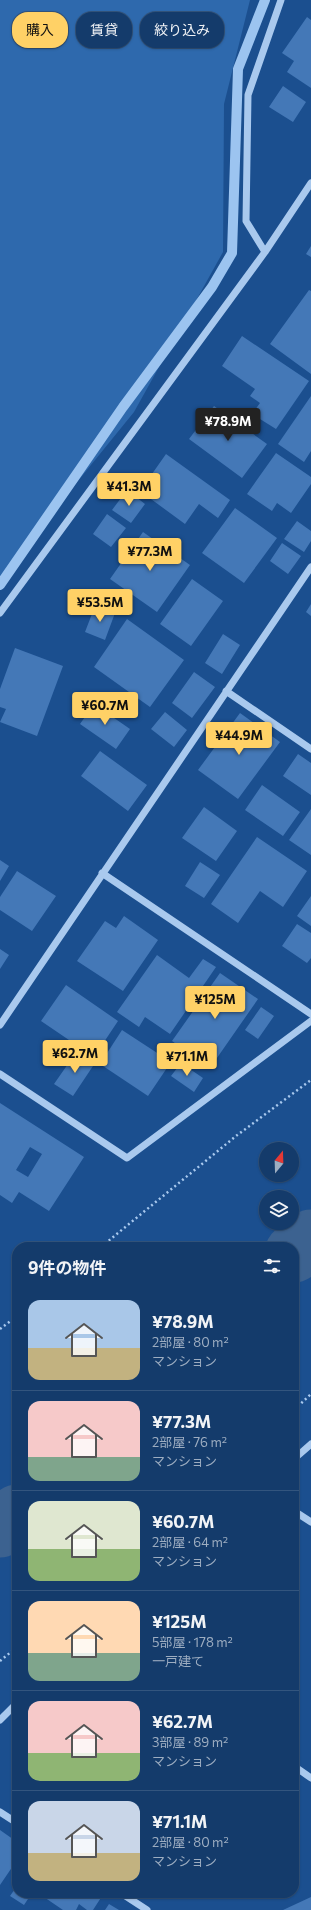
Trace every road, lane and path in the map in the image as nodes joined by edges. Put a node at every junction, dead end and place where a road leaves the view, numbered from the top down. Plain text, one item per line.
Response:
1 (281, 0) edge
2 (311, 183) edge
3 (265, 252) junction
4 (311, 567) edge
5 (0, 613) edge
6 (226, 691) junction
7 (311, 749) edge
8 (102, 873) junction
9 (311, 1014) edge
10 (311, 1021) edge
11 (0, 1025) edge
12 (0, 1074) edge
13 (311, 1080) edge
14 (107, 1242) edge
15 (12, 1320) edge
16 (0, 1329) edge
17 (311, 1394) edge
18 (299, 1405) edge
19 (311, 1444) edge
20 (299, 1455) edge
21 (299, 1514) edge
22 (311, 1522) edge
23 (12, 1651) edge
24 (0, 1661) edge
25 (12, 1708) edge
26 (0, 1720) edge
27 (299, 1770) edge
28 (311, 1778) edge
29 (0, 1812) edge
30 (12, 1820) edge
31 (129, 1898) edge
32 (147, 1910) edge

1 - 3 street
2 - 3 street
3 - 5 street
4 - 6 street
6 - 7 street
6 - 8 street
8 - 9 street
8 - 11 street
10 - 12 street
13 - 14 path
15 - 16 path
17 - 18 path
19 - 20 street
21 - 22 street
23 - 24 path
25 - 26 street
27 - 28 street
29 - 30 street
31 - 32 street

